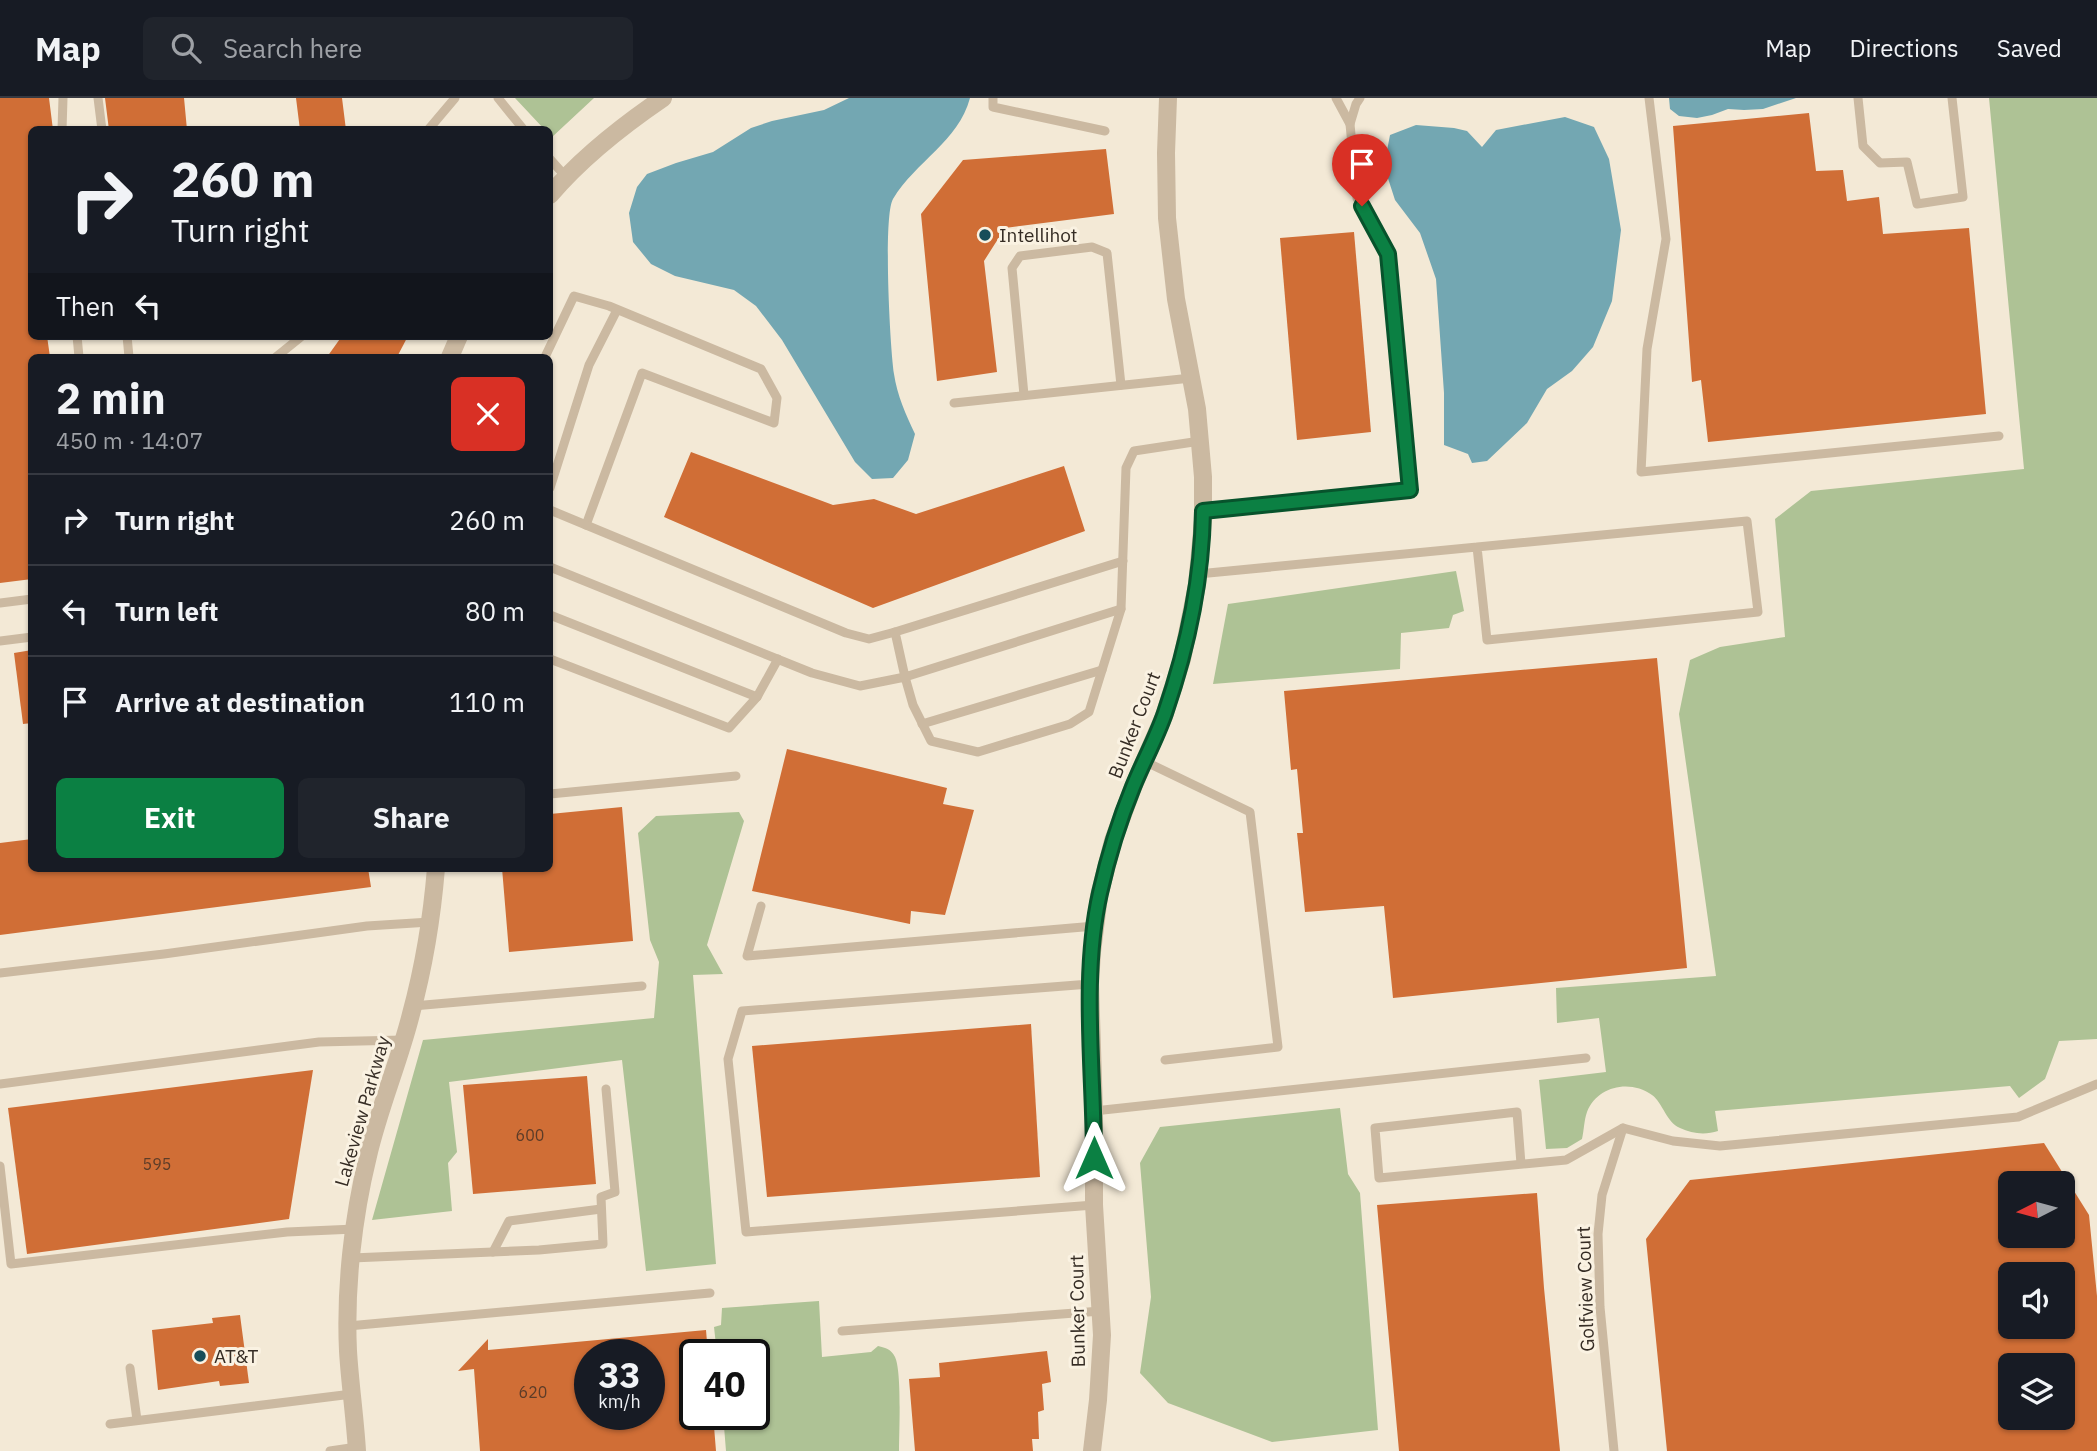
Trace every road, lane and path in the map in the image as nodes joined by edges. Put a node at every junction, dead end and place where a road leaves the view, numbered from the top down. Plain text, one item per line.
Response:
1 (63, 98) edge
2 (98, 98) edge
3 (456, 98) edge
4 (498, 98) edge
5 (663, 98) edge
6 (993, 98) edge
7 (1168, 98) edge
8 (1336, 98) edge
9 (1360, 98) edge
10 (1649, 98) edge
11 (1858, 98) edge
12 (1952, 98) edge
13 (1350, 124) junction
14 (62, 126) edge
15 (102, 126) edge
16 (432, 126) edge
17 (521, 126) edge
18 (1105, 131) dead end
19 (553, 162) edge
20 (566, 177) junction
21 (553, 192) edge
22 (617, 310) junction
23 (297, 340) edge
24 (280, 354) edge
25 (546, 354) edge
26 (1191, 378) junction
27 (1121, 385) junction
28 (1024, 395) junction
29 (954, 402) dead end
30 (1999, 436) dead end
31 (1200, 441) junction
32 (553, 479) edge
33 (553, 511) edge
34 (1203, 511) junction
35 (586, 525) junction
36 (1476, 547) junction
37 (1123, 561) junction
38 (553, 568) edge
39 (1198, 574) junction
40 (28, 600) edge
41 (0, 603) edge
42 (1121, 609) junction
43 (553, 616) edge
44 (895, 632) junction
45 (28, 638) edge
46 (0, 641) edge
47 (778, 659) junction
48 (553, 660) edge
49 (1102, 670) junction
50 (905, 677) junction
51 (757, 697) junction
52 (922, 724) junction
53 (1144, 761) junction
54 (736, 776) dead end
55 (553, 794) edge
56 (436, 872) edge
57 (761, 906) dead end
58 (430, 922) junction
59 (1095, 926) junction
60 (0, 973) edge
61 (1090, 984) junction
62 (642, 986) dead end
63 (413, 1006) junction
64 (403, 1040) junction
65 (1586, 1058) dead end
66 (1165, 1060) dead end
67 (0, 1084) edge
68 (2097, 1084) edge
69 (606, 1089) dead end
70 (1094, 1111) junction
71 (1623, 1128) junction
72 (1521, 1164) junction
73 (0, 1166) edge
74 (1094, 1205) junction
75 (601, 1209) junction
76 (355, 1229) junction
77 (493, 1252) junction
78 (352, 1258) junction
79 (710, 1293) dead end
80 (1101, 1311) junction
81 (348, 1326) junction
82 (842, 1331) dead end
83 (131, 1368) dead end
84 (352, 1394) junction
85 (137, 1420) junction
86 (110, 1424) dead end
87 (357, 1449) edge
88 (330, 1451) edge
89 (1092, 1451) edge
90 (1614, 1451) edge

1 - 14 lane
2 - 15 lane
3 - 16 lane
4 - 17 lane
5 - 20 street
6 - 18 lane
7 - 26 street, Bunker Court
8 - 13 lane
9 - 13 lane
10 - 30 lane
11 - 12 lane
13 - 34 lane
19 - 20 lane
20 - 21 street
22 - 25 lane
22 - 32 lane
22 - 35 lane
23 - 24 lane
26 - 27 lane
26 - 31 street, Bunker Court
27 - 28 lane
27 - 28 lane
28 - 29 lane
31 - 34 street, Bunker Court
31 - 37 lane
33 - 35 lane
34 - 39 street, Bunker Court
35 - 44 lane
36 - 36 lane
36 - 39 lane
37 - 42 lane
37 - 44 lane
38 - 47 lane
39 - 53 street, Bunker Court
40 - 41 lane
42 - 49 lane
42 - 50 lane
43 - 51 lane
44 - 50 lane
45 - 46 lane
47 - 50 lane
47 - 51 lane
48 - 51 lane
49 - 52 lane
49 - 52 lane
50 - 52 lane
53 - 59 street, Bunker Court
53 - 66 lane
54 - 55 lane
56 - 58 street, Lakeview Parkway
57 - 59 lane
58 - 60 lane
58 - 63 street, Lakeview Parkway
59 - 61 street, Bunker Court
61 - 70 street, Bunker Court
61 - 74 lane
62 - 63 lane
63 - 64 street, Lakeview Parkway
64 - 67 lane
64 - 76 street, Lakeview Parkway
65 - 70 lane
68 - 71 lane
69 - 75 lane
70 - 74 street, Bunker Court
71 - 72 lane
71 - 90 lane, Golfview Court
72 - 72 lane
73 - 76 lane
74 - 80 street, Bunker Court
75 - 77 lane
75 - 77 lane
76 - 78 street, Lakeview Parkway
77 - 78 lane
78 - 81 street, Lakeview Parkway
79 - 81 lane
80 - 82 lane
80 - 89 street, Bunker Court
81 - 84 street, Lakeview Parkway
83 - 85 lane
84 - 85 lane
84 - 87 street, Lakeview Parkway
85 - 86 lane
87 - 88 lane

